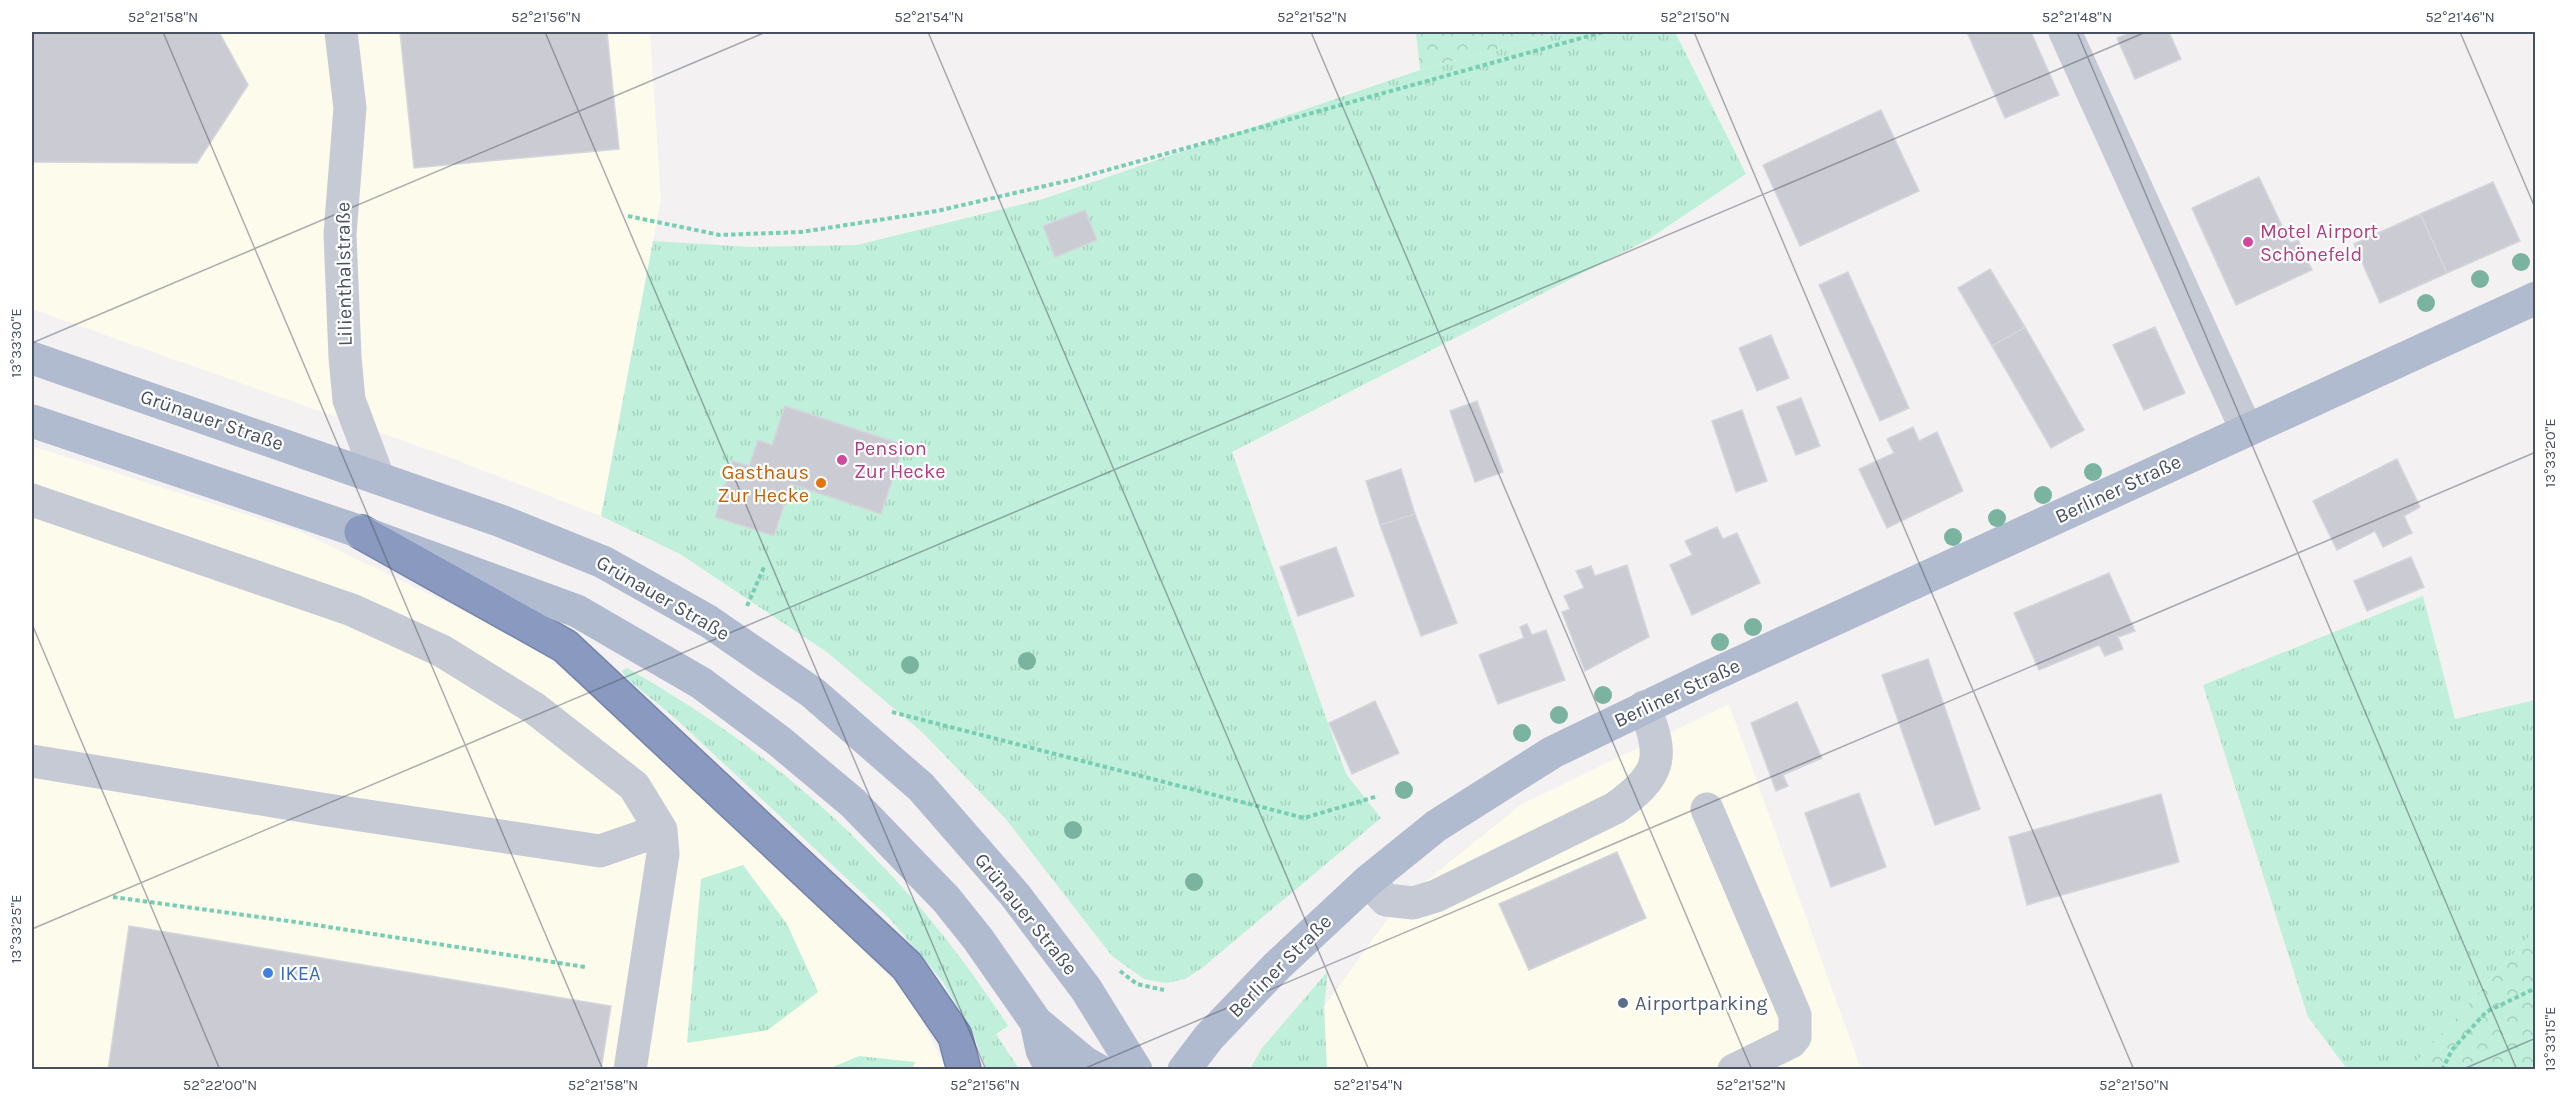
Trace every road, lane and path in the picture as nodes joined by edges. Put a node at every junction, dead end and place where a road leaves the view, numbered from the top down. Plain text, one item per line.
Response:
1 (341, 32) edge
2 (1604, 32) edge
3 (2065, 32) edge
4 (628, 216) dead end
5 (2535, 298) edge
6 (32, 358) edge
7 (32, 421) edge
8 (2246, 429) junction
9 (378, 477) junction
10 (32, 500) edge
11 (361, 532) junction
12 (765, 565) dead end
13 (747, 608) dead end
14 (1644, 707) junction
15 (885, 710) dead end
16 (32, 761) edge
17 (1378, 796) dead end
18 (1707, 809) dead end
19 (661, 830) junction
20 (1368, 881) junction
21 (113, 897) dead end
22 (585, 967) dead end
23 (2535, 988) edge
24 (1036, 1022) junction
25 (630, 1070) edge
26 (964, 1070) edge
27 (1052, 1070) edge
28 (1098, 1070) edge
29 (1136, 1070) edge
30 (1184, 1070) edge
31 (1734, 1070) edge
32 (2442, 1070) edge

1 - 9 street, Lilienthalstraße
2 - 4 path
3 - 8 street
5 - 8 main road, Berliner Straße
6 - 9 main road, Grünauer Straße
7 - 11 main road
8 - 14 main road, Berliner Straße
9 - 29 main road, Grünauer Straße
10 - 19 street
11 - 24 main road
11 - 26 highway
12 - 13 path
14 - 20 main road, Berliner Straße
14 - 20 street
15 - 17 path
16 - 19 street
18 - 31 street
19 - 25 street
20 - 30 main road, Berliner Straße
21 - 22 path
23 - 32 path
24 - 27 main road
24 - 28 main road

